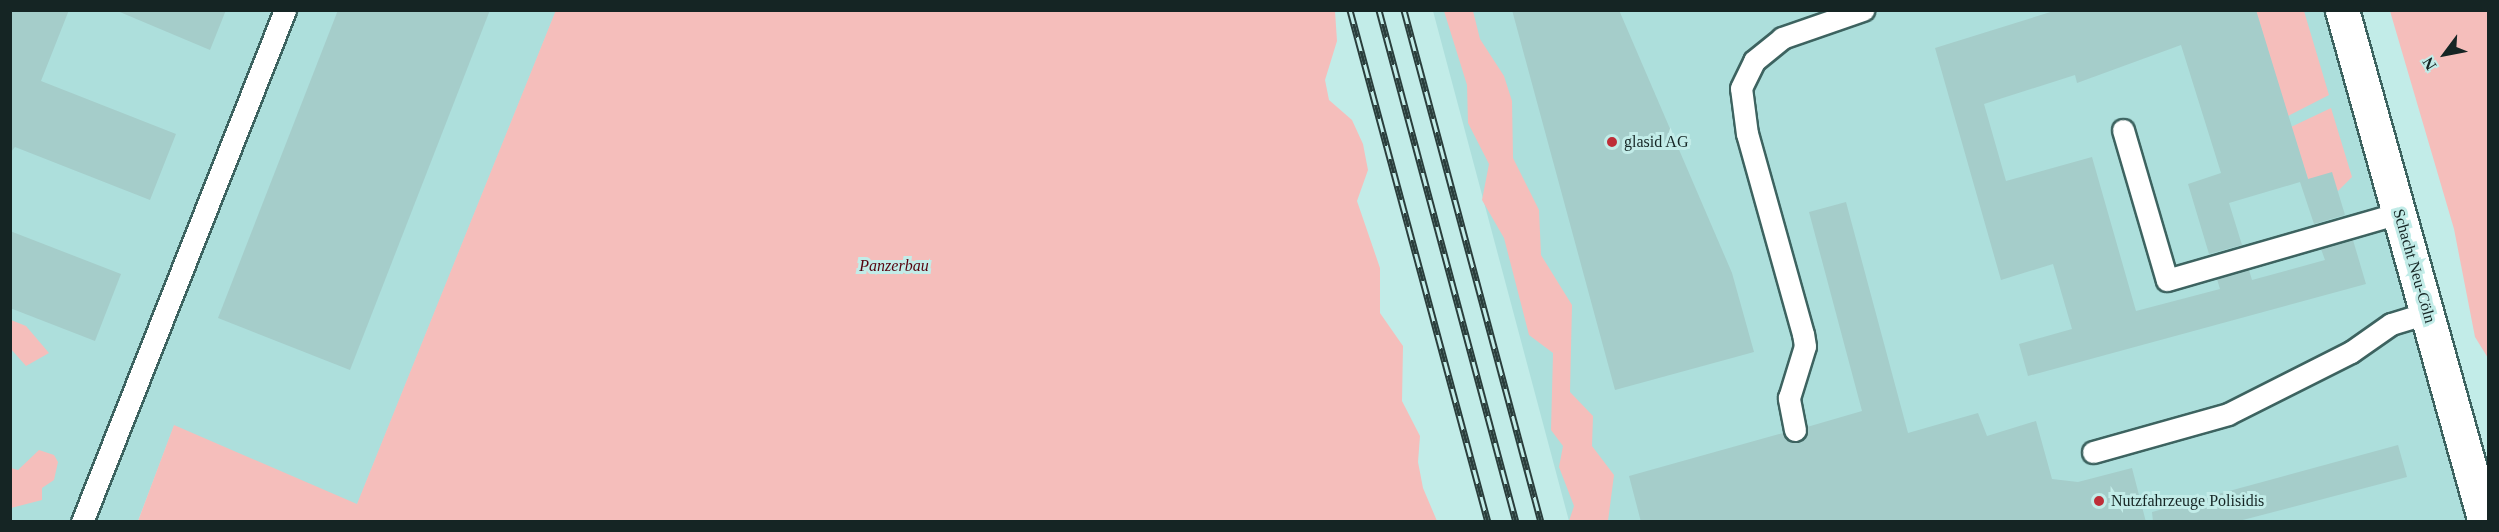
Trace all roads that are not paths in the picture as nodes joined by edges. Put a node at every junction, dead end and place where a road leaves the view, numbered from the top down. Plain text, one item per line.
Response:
1 (285, 10) edge
2 (1863, 10) edge
3 (2342, 10) edge
4 (2123, 130) dead end
5 (2399, 213) junction
6 (2428, 313) junction
7 (1795, 430) dead end
8 (2092, 452) dead end
9 (82, 522) edge
10 (2486, 522) edge

1 - 9 lane
2 - 7 lane
3 - 5 street, Schacht Neu-Cöln
4 - 5 lane
5 - 6 street, Schacht Neu-Cöln
6 - 8 lane
6 - 10 street, Schacht Neu-Cöln

